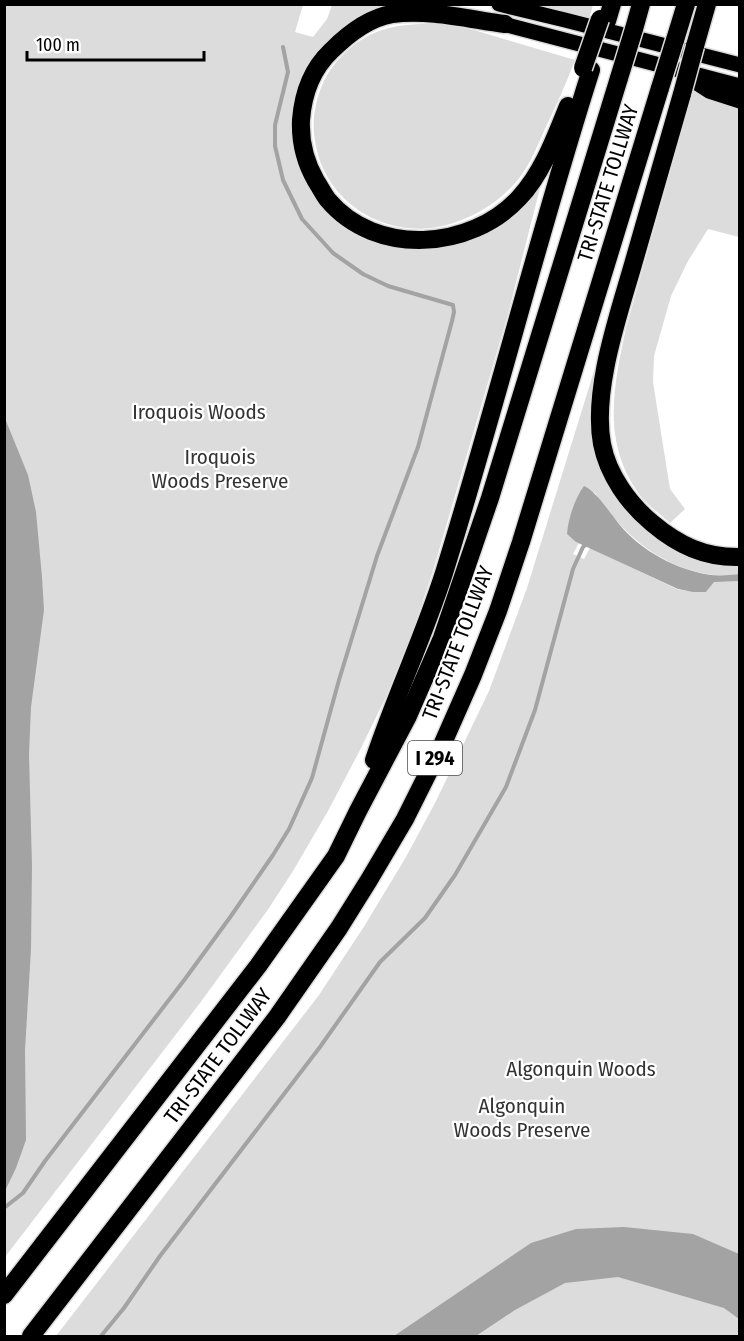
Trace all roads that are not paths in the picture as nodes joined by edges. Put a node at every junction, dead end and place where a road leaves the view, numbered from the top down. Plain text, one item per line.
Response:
1 (432, 4) edge
2 (499, 4) edge
3 (641, 4) edge
4 (686, 4) edge
5 (707, 4) edge
6 (606, 12) edge
7 (505, 24) junction
8 (740, 65) edge
9 (587, 69) junction
10 (674, 69) junction
11 (740, 86) edge
12 (740, 101) edge
13 (740, 557) edge
14 (358, 811) junction
15 (4, 1295) edge
16 (31, 1336) edge

1 - 7 main road
2 - 8 main road
3 - 14 highway, TRI-STATE TOLLWAY / I 294, bridge
4 - 16 highway, TRI-STATE TOLLWAY / I 294, bridge
5 - 13 highway, bridge
6 - 9 highway
7 - 9 highway
7 - 10 main road
9 - 14 highway
10 - 11 main road
10 - 12 main road
14 - 15 highway, TRI-STATE TOLLWAY / I 294

